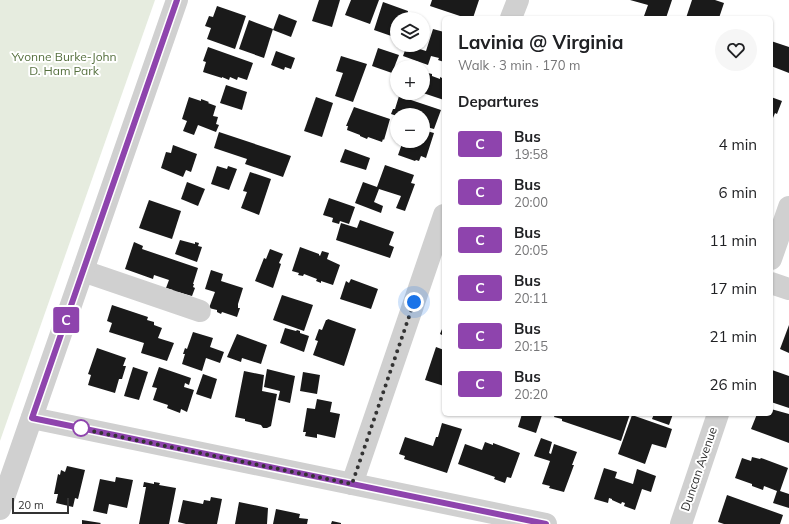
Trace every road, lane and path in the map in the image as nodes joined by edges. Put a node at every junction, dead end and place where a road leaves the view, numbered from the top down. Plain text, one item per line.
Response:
1 (177, 0) edge
2 (518, 0) edge
3 (513, 16) edge
4 (789, 207) edge
5 (442, 221) edge
6 (773, 253) edge
7 (83, 271) junction
8 (773, 283) edge
9 (789, 289) edge
10 (200, 311) dead end
11 (717, 416) edge
12 (32, 418) junction
13 (352, 484) junction
14 (0, 509) edge
15 (546, 524) edge
16 (681, 524) edge

1 - 7 street
2 - 3 street
4 - 6 street
5 - 13 street
7 - 10 street
7 - 12 street
8 - 9 street
11 - 16 street, Duncan Avenue
12 - 13 street
12 - 14 street
13 - 15 street

